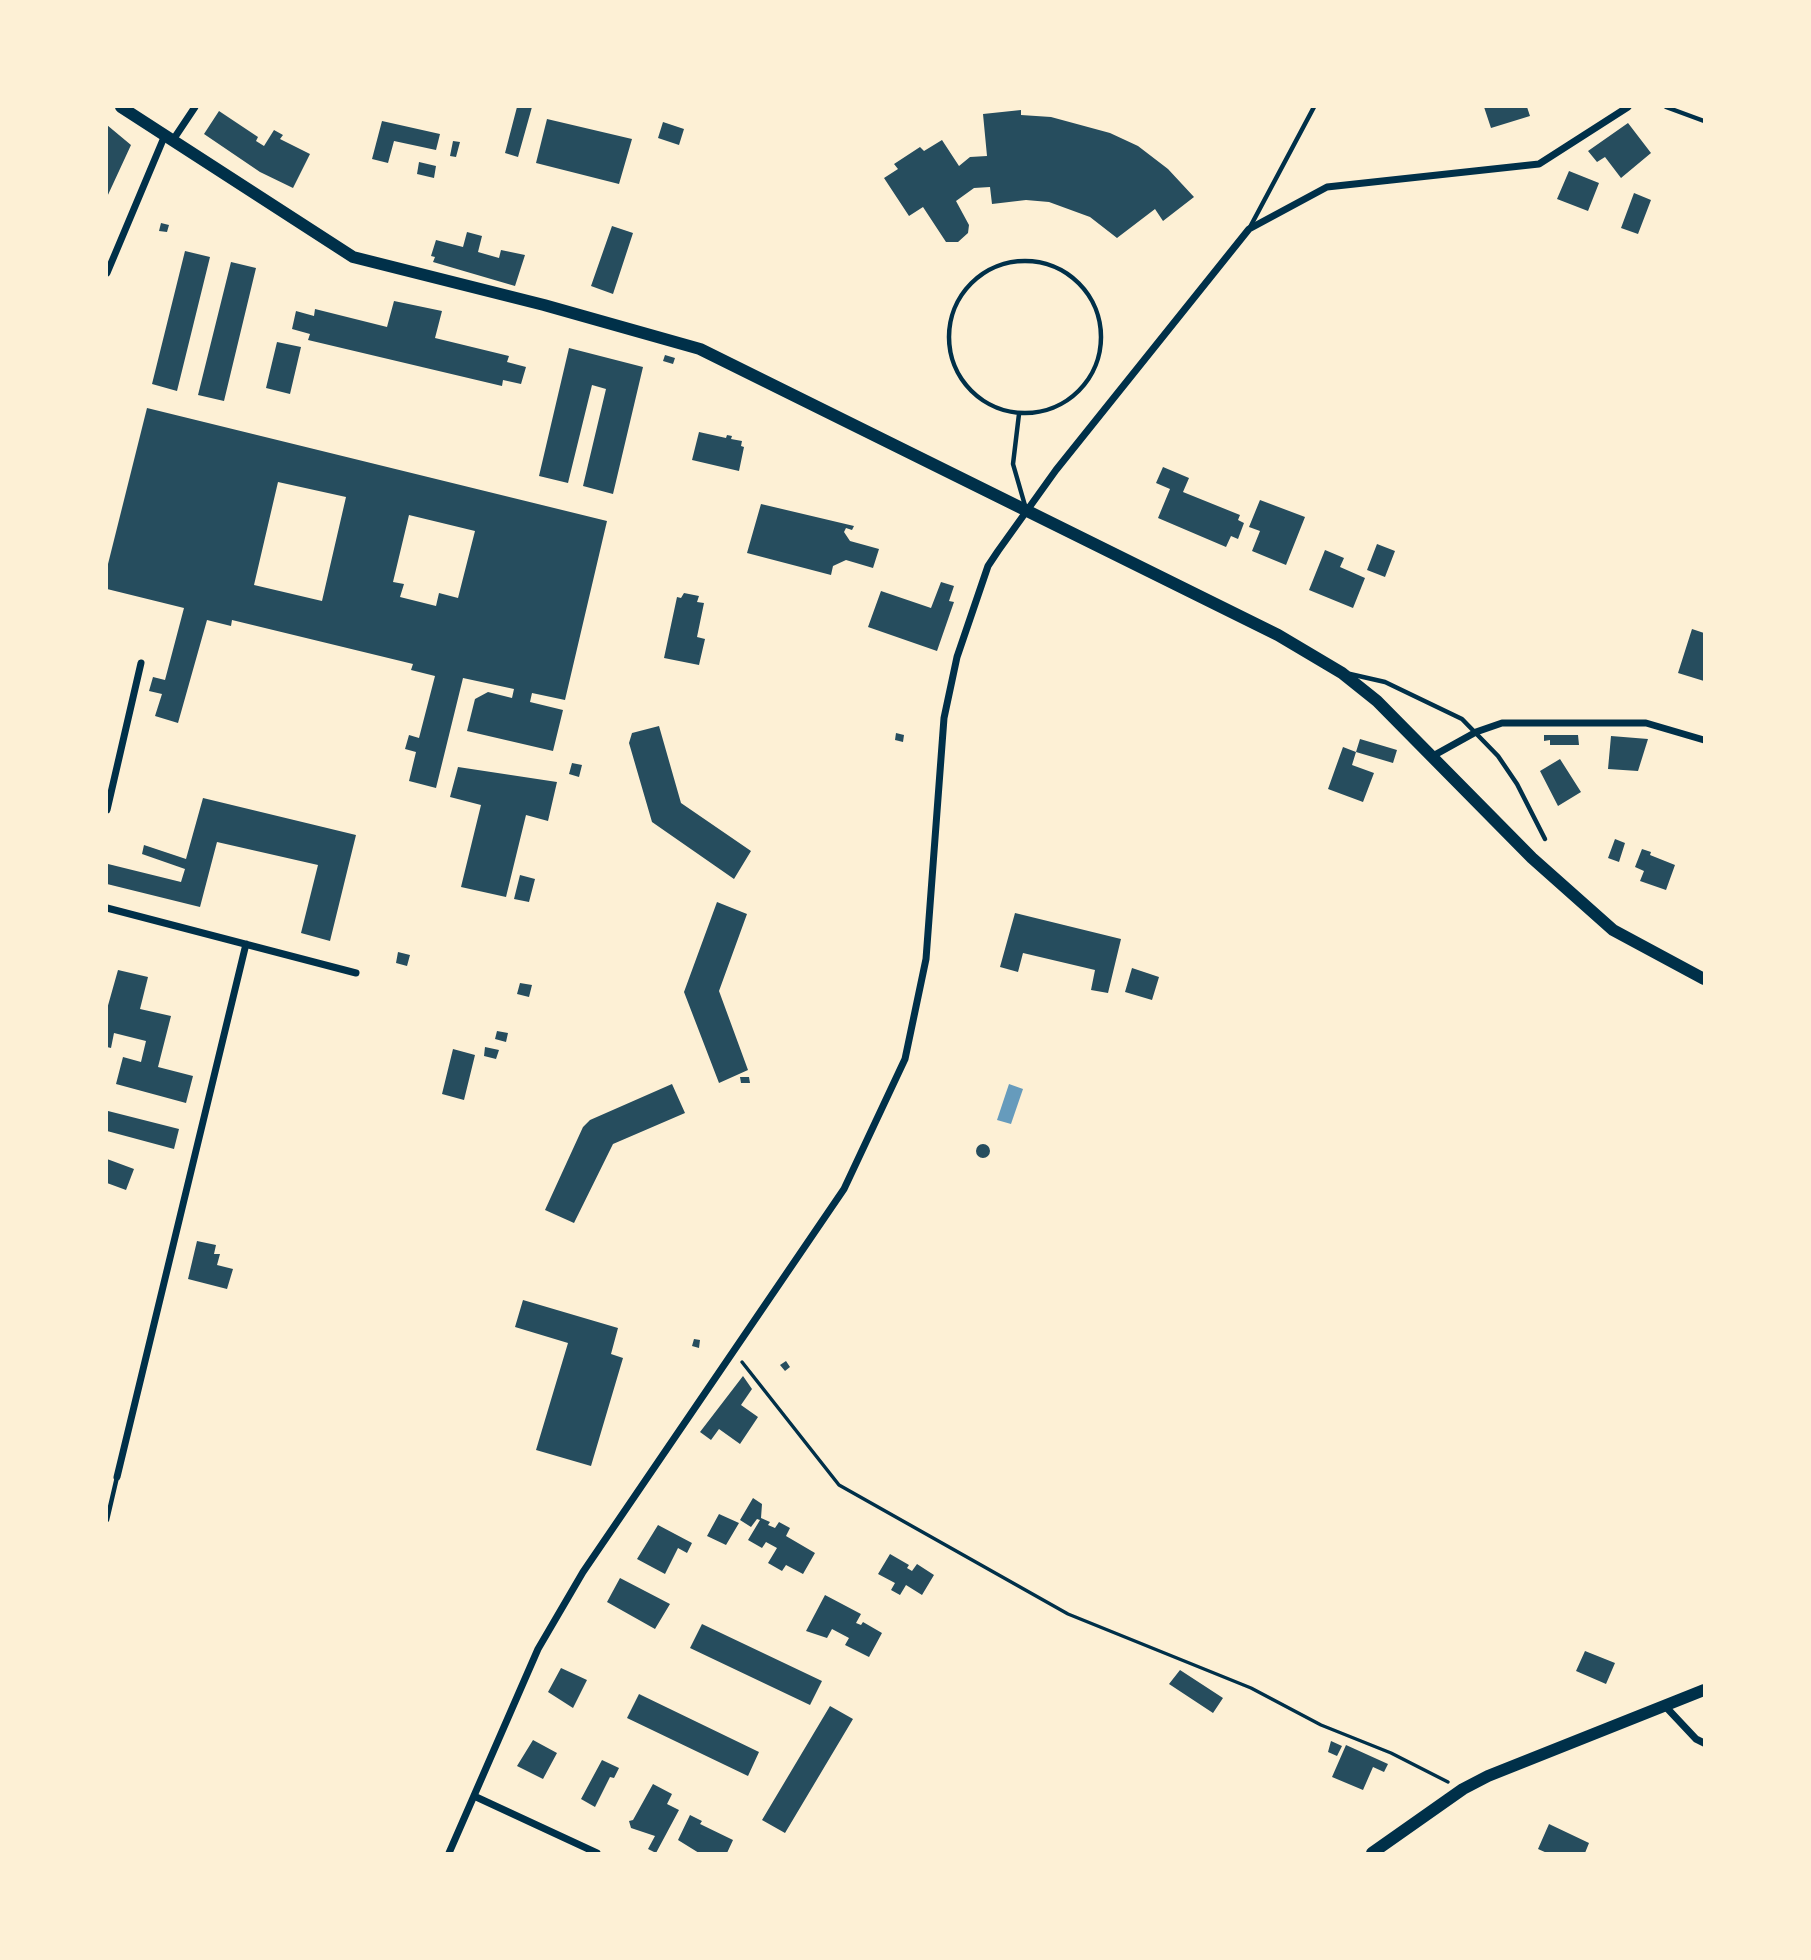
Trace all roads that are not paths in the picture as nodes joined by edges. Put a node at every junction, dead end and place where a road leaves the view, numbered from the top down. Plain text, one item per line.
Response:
1 (121, 107) edge
2 (195, 107) edge
3 (1314, 107) edge
4 (1628, 107) edge
5 (1666, 107) edge
6 (1704, 121) edge
7 (169, 138) junction
8 (1249, 229) junction
9 (107, 273) edge
10 (1019, 414) junction
11 (1027, 511) junction
12 (141, 663) dead end
13 (1342, 673) junction
14 (1476, 732) junction
15 (1704, 740) edge
16 (1431, 757) junction
17 (107, 810) edge
18 (1545, 839) dead end
19 (107, 908) edge
20 (246, 944) junction
21 (356, 973) dead end
22 (1704, 979) edge
23 (117, 1477) joint
24 (107, 1520) edge
25 (1704, 1690) edge
26 (1665, 1706) junction
27 (1704, 1743) edge
28 (474, 1796) junction
29 (449, 1853) edge
30 (597, 1853) edge
31 (1372, 1853) edge

1 - 7 street
2 - 7 street
3 - 8 lane
4 - 8 street
5 - 6 lane
7 - 9 street
7 - 11 street
8 - 11 street
10 - 10 lane
10 - 11 lane
11 - 13 street
11 - 28 street
12 - 17 street
13 - 14 lane
13 - 16 street
14 - 15 street
14 - 16 street
14 - 18 lane
16 - 22 street
19 - 20 street
20 - 21 street
20 - 23 street
23 - 24 lane
25 - 26 street
26 - 27 street
26 - 31 street
28 - 29 street
28 - 30 street

